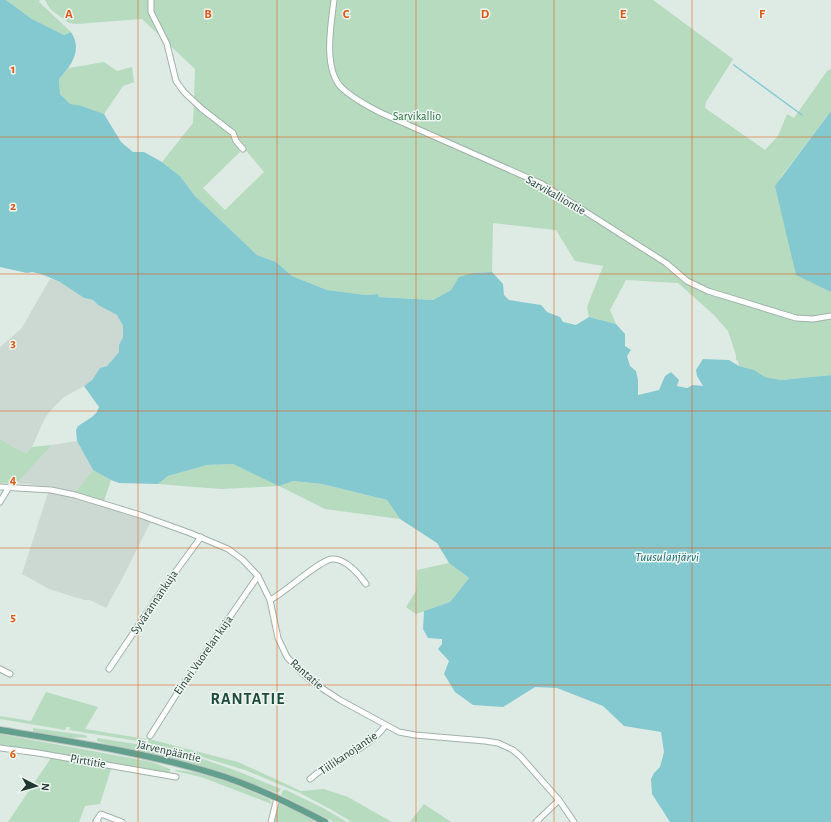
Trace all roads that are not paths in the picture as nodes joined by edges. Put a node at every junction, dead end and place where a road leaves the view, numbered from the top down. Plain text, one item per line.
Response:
1 (151, 0) edge
2 (334, 0) edge
3 (243, 149) dead end
4 (831, 316) edge
5 (0, 487) edge
6 (9, 487) junction
7 (0, 502) edge
8 (201, 537) junction
9 (258, 576) junction
10 (366, 584) dead end
11 (270, 600) junction
12 (108, 668) dead end
13 (0, 669) edge
14 (10, 674) dead end
15 (385, 726) junction
16 (0, 730) edge
17 (150, 736) dead end
18 (0, 748) edge
19 (176, 777) dead end
20 (310, 779) dead end
21 (277, 798) junction
22 (559, 800) junction
23 (98, 822) edge
24 (122, 822) edge
25 (271, 822) edge
26 (325, 822) edge
27 (536, 822) edge
28 (574, 822) edge

1 - 3 street
2 - 4 street, Sarvikalliontie
5 - 6 street, Rantatie
6 - 7 street
6 - 8 street, Rantatie
8 - 9 street, Rantatie
8 - 12 street, Syvärannankuja
9 - 11 street, Rantatie
9 - 17 street, Einari Vuorelan kuja
10 - 11 street
11 - 15 street, Rantatie
13 - 14 street
15 - 20 street, Tiilikanojantie
15 - 22 street, Rantatie
16 - 21 main road, Järvenpääntie
18 - 19 street, Pirttitie
21 - 25 street
21 - 26 main road, Järvenpääntie
22 - 27 street
22 - 28 street, Rantatie
23 - 24 street

